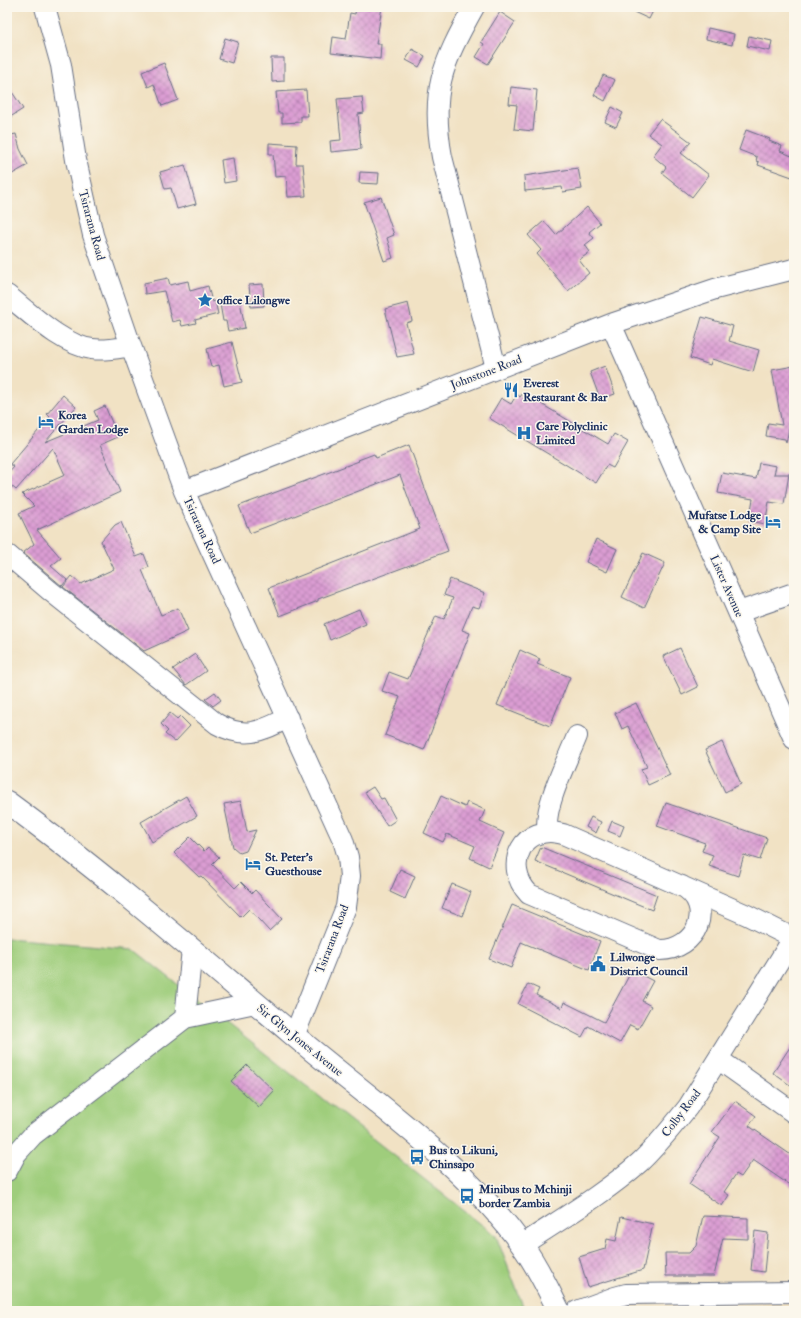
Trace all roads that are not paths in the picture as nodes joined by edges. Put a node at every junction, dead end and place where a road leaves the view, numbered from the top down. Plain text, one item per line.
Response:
1 (45, 7) edge
2 (474, 7) edge
3 (794, 269) edge
4 (7, 295) edge
5 (611, 324) junction
6 (131, 346) junction
7 (496, 368) junction
8 (184, 491) junction
9 (8, 555) dead end
10 (794, 593) edge
11 (739, 612) junction
12 (288, 718) junction
13 (577, 736) dead end
14 (794, 739) edge
15 (7, 802) edge
16 (548, 831) junction
17 (682, 886) junction
18 (794, 938) edge
19 (192, 949) junction
20 (255, 1003) junction
21 (184, 1018) junction
22 (294, 1036) junction
23 (718, 1059) junction
24 (794, 1113) edge
25 (7, 1171) edge
26 (522, 1245) junction
27 (794, 1292) edge
28 (560, 1311) edge
29 (577, 1311) edge

1 - 6 street, Tsirarana Road
2 - 7 street
3 - 5 street, Johnstone Road
4 - 6 street
5 - 7 street, Johnstone Road
5 - 11 street, Lister Avenue
6 - 8 street, Tsirarana Road
7 - 8 street, Johnstone Road
8 - 12 street, Tsirarana Road
9 - 12 street
10 - 11 street
11 - 14 street, Lister Avenue
12 - 22 street, Tsirarana Road
13 - 16 street
15 - 19 main road, Sir Glyn Jones Avenue
16 - 17 street
16 - 17 street
17 - 18 street
18 - 23 street, Colby Road
19 - 20 main road, Sir Glyn Jones Avenue
19 - 21 street
20 - 21 street
20 - 22 main road, Sir Glyn Jones Avenue
21 - 25 street
22 - 26 main road, Sir Glyn Jones Avenue
23 - 24 street
23 - 26 street, Colby Road
26 - 28 main road, Sir Glyn Jones Avenue
27 - 29 street

